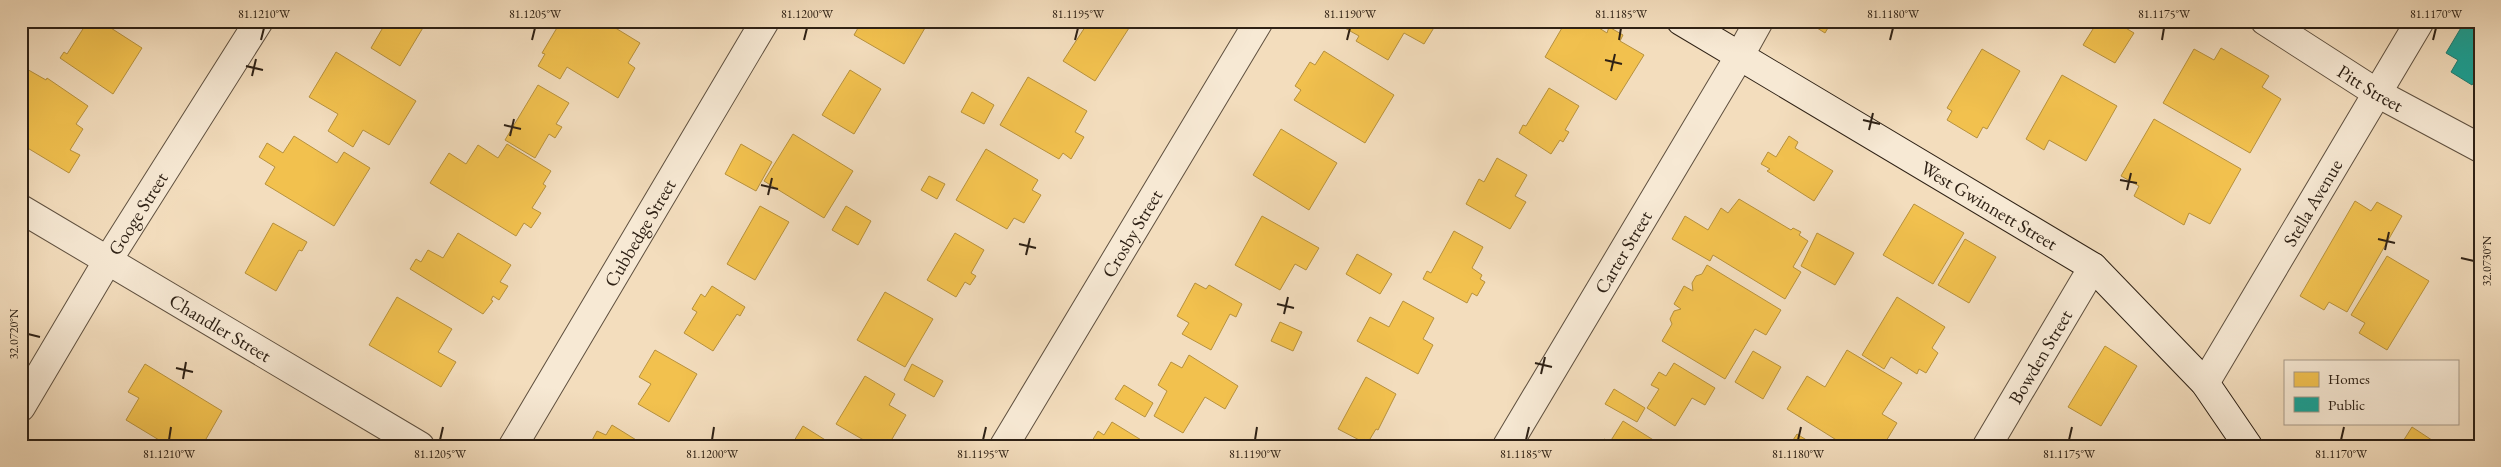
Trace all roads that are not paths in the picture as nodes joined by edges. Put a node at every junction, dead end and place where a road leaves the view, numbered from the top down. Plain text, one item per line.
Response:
1 (258, 21) edge
2 (765, 21) edge
3 (1260, 21) edge
4 (1681, 21) edge
5 (1759, 21) edge
6 (2265, 21) edge
7 (2420, 21) edge
8 (1739, 57) junction
9 (2377, 93) junction
10 (2480, 148) edge
11 (21, 209) edge
12 (108, 260) junction
13 (2093, 267) junction
14 (2205, 383) junction
15 (21, 407) edge
16 (420, 446) edge
17 (513, 446) edge
18 (1004, 446) edge
19 (1507, 446) edge
20 (1987, 446) edge
21 (2248, 446) edge

1 - 12 street, Googe Street
2 - 17 street, Cubbedge Street
3 - 18 street, Crosby Street
4 - 8 street, West Gwinnett Street
5 - 8 street, Carter Street
6 - 9 street, Pitt Street
7 - 9 street, Stella Avenue
8 - 13 street, West Gwinnett Street
8 - 19 street, Carter Street
9 - 10 street, Pitt Street
9 - 14 street, Stella Avenue
11 - 12 street, Chandler Street
12 - 15 street, Googe Street
12 - 16 street, Chandler Street
13 - 14 street, West Gwinnett Street
13 - 20 street, Bowden Street
14 - 21 street, West Gwinnett Street

